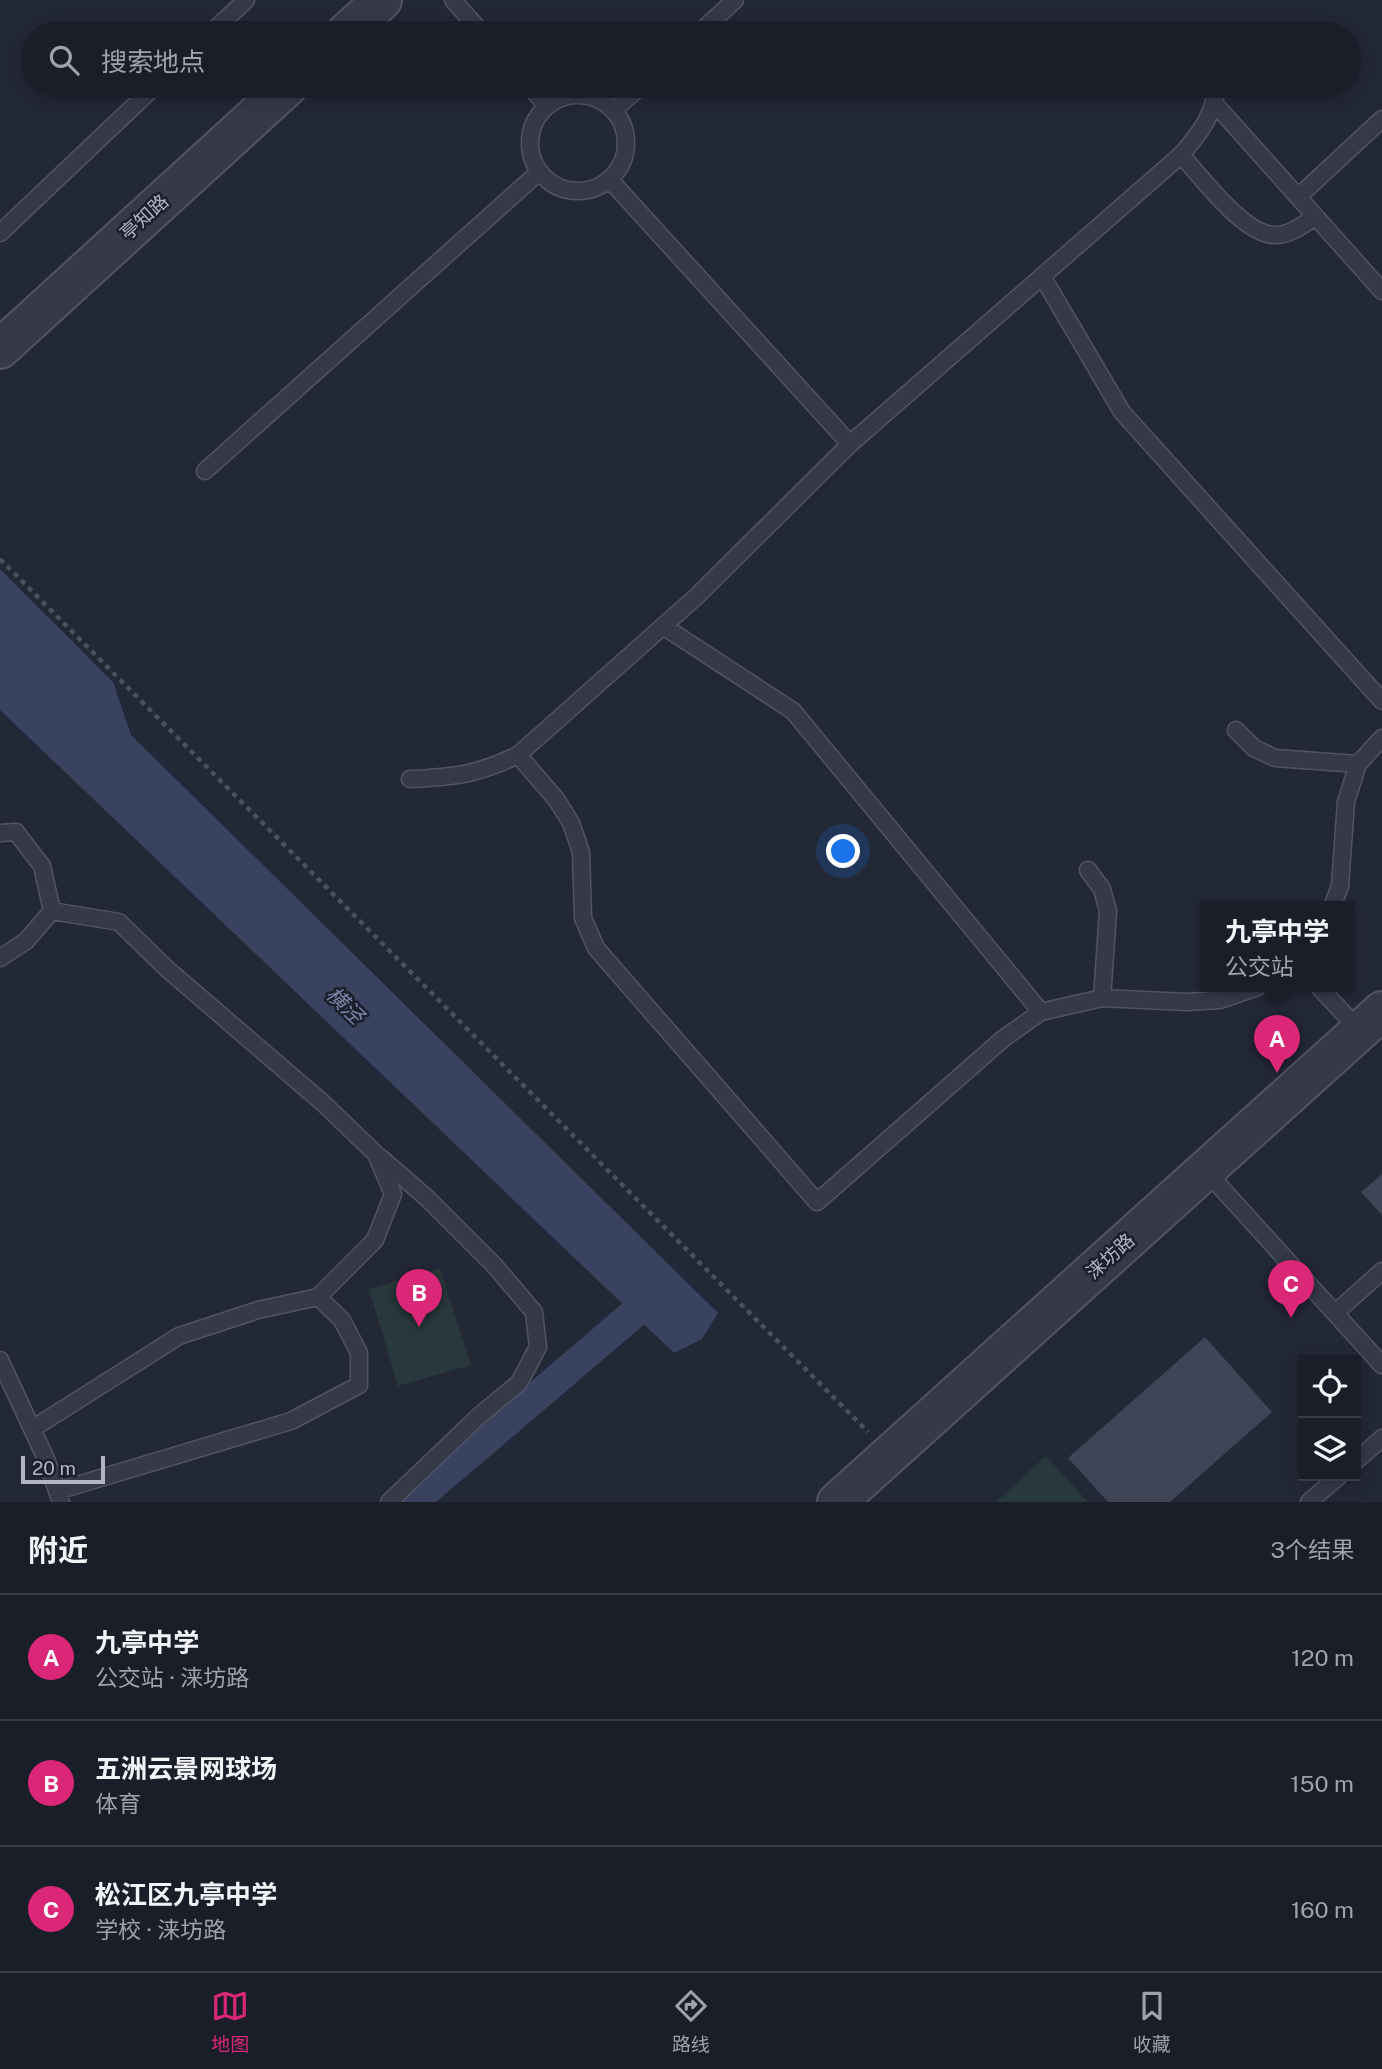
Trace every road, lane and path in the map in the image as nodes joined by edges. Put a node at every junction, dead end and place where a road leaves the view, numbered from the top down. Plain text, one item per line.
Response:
1 (246, 0) edge
2 (382, 0) edge
3 (453, 0) edge
4 (735, 0) edge
5 (224, 21) edge
6 (359, 21) edge
7 (471, 21) edge
8 (712, 21) edge
9 (142, 98) edge
10 (275, 98) edge
11 (540, 98) edge
12 (560, 98) edge
13 (595, 98) edge
14 (628, 98) edge
15 (1216, 98) edge
16 (1215, 104) junction
17 (547, 106) junction
18 (614, 110) junction
19 (1382, 119) edge
20 (1181, 155) junction
21 (539, 172) junction
22 (610, 180) junction
23 (1298, 197) junction
24 (1315, 217) junction
25 (0, 233) edge
26 (1042, 276) junction
27 (1382, 291) edge
28 (0, 349) edge
29 (850, 444) junction
30 (205, 471) dead end
31 (0, 559) edge
32 (663, 626) junction
33 (1382, 701) edge
34 (1236, 730) dead end
35 (1382, 738) edge
36 (517, 755) junction
37 (1358, 764) junction
38 (410, 779) dead end
39 (0, 833) edge
40 (1087, 870) dead end
41 (1334, 901) edge
42 (52, 911) junction
43 (0, 958) edge
44 (1243, 992) edge
45 (1327, 992) edge
46 (1102, 998) junction
47 (1041, 1012) junction
48 (1371, 1021) edge
49 (376, 1154) junction
50 (1205, 1170) junction
51 (1382, 1271) edge
52 (318, 1297) junction
53 (1335, 1313) junction
54 (0, 1360) edge
55 (1382, 1365) edge
56 (32, 1429) junction
57 (1382, 1438) edge
58 (890, 1455) junction
59 (1361, 1457) edge
60 (1333, 1481) edge
61 (59, 1497) edge
62 (389, 1502) edge
63 (838, 1502) edge
64 (1309, 1502) edge

1 - 5 lane
2 - 6 street
3 - 7 lane
4 - 8 lane
9 - 25 lane
10 - 28 street, 亭知路
11 - 17 lane
12 - 17 lane
13 - 18 lane
14 - 18 lane
15 - 16 lane
16 - 20 lane
16 - 23 lane
17 - 21 lane
18 - 22 lane
19 - 23 lane
20 - 24 lane
20 - 26 lane
21 - 22 lane
21 - 30 lane
22 - 29 lane
23 - 24 lane
24 - 27 lane
26 - 29 lane
26 - 33 lane
29 - 32 lane
31 - 58 path
32 - 36 lane
32 - 47 lane
34 - 37 lane
35 - 37 lane
36 - 38 lane
36 - 47 lane
37 - 41 lane
39 - 42 lane
40 - 46 lane
42 - 43 lane
42 - 49 lane
44 - 46 lane
45 - 48 lane
46 - 47 lane
48 - 50 street, 涞坊路
49 - 52 lane
49 - 62 lane
50 - 53 lane
50 - 58 street, 涞坊路
51 - 53 lane
52 - 56 lane
52 - 61 lane
53 - 55 lane
54 - 56 lane
56 - 61 lane
57 - 59 lane
58 - 63 street, 涞坊路
60 - 64 lane

